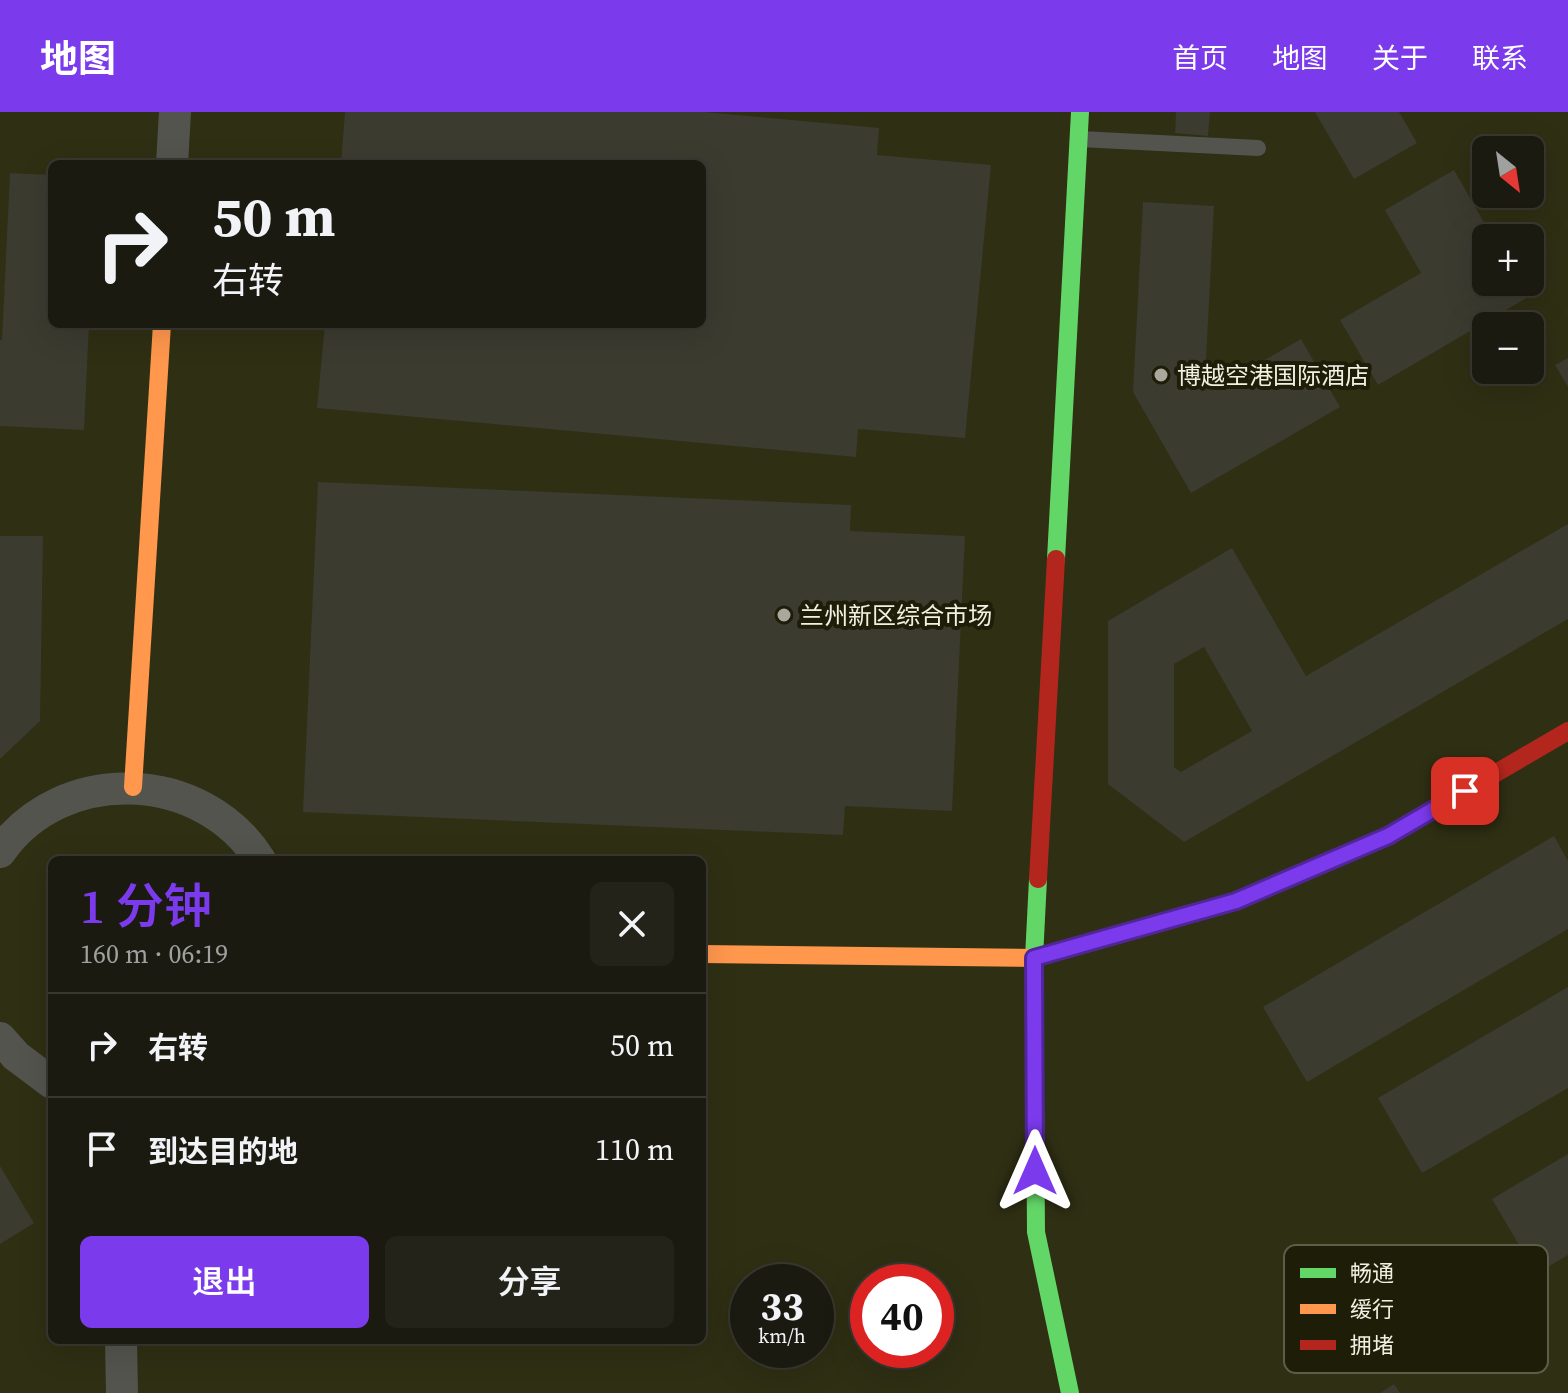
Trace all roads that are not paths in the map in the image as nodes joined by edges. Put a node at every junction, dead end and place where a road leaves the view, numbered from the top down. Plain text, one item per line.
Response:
1 (175, 112) edge
2 (1080, 112) edge
3 (1078, 139) junction
4 (1258, 148) dead end
5 (172, 160) edge
6 (162, 328) edge
7 (1568, 731) edge
8 (133, 787) junction
9 (0, 852) edge
10 (257, 856) edge
11 (706, 954) edge
12 (1034, 958) junction
13 (0, 1038) edge
14 (48, 1080) edge
15 (121, 1344) edge
16 (122, 1393) edge
17 (1070, 1393) edge

1 - 5 street
2 - 3 street
3 - 4 lane
3 - 12 street
6 - 8 street
7 - 12 street
8 - 9 street
8 - 10 street
11 - 12 street
12 - 17 street
13 - 14 street
15 - 16 street

